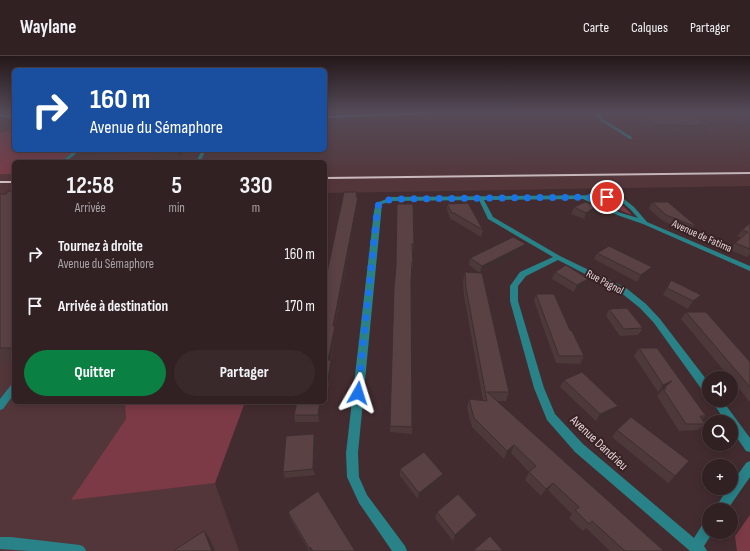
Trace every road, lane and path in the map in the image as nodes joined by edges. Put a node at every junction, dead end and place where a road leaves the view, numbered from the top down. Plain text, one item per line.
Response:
1 (626, 135) edge
2 (631, 138) dead end
3 (76, 152) edge
4 (66, 160) edge
5 (584, 197) junction
6 (481, 199) junction
7 (645, 223) junction
8 (558, 257) junction
9 (750, 269) edge
10 (702, 382) edge
11 (12, 391) edge
12 (0, 406) edge
13 (721, 407) edge
14 (750, 447) edge
15 (750, 467) edge
16 (725, 503) edge
17 (703, 539) edge
18 (0, 543) edge
19 (698, 549) edge
20 (80, 551) edge
21 (400, 551) edge

1 - 2 lane
3 - 4 lane
5 - 6 street
5 - 7 street, Avenue de Fatima
5 - 7 street, Avenue de Fatima
6 - 8 street, Rue Pagnol
6 - 21 street
7 - 9 street, Avenue de Fatima
8 - 10 street, Rue Pagnol
8 - 19 street, Avenue Dandrieu
11 - 12 lane
13 - 14 street
15 - 16 street
17 - 19 street
18 - 20 lane

